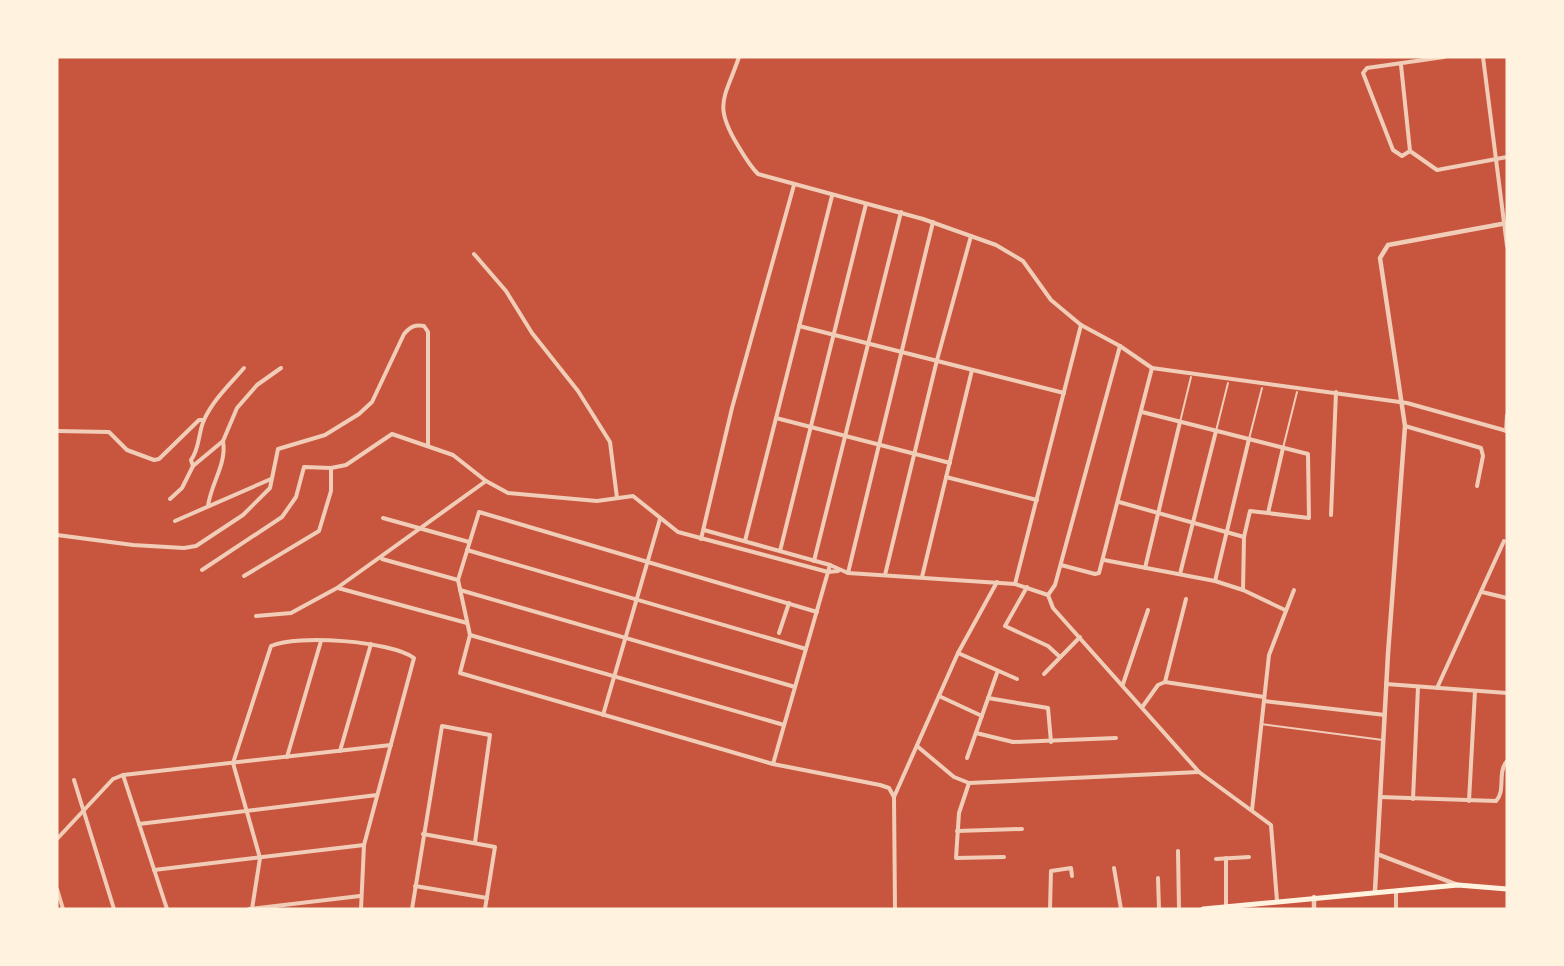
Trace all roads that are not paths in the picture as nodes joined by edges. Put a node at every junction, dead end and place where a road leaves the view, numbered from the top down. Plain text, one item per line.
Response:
1 (739, 57) edge
2 (1444, 57) edge
3 (1483, 57) edge
4 (1401, 65) junction
5 (1410, 151) junction
6 (1507, 157) edge
7 (1495, 159) junction
8 (794, 185) junction
9 (832, 196) junction
10 (866, 204) junction
11 (901, 212) junction
12 (933, 222) junction
13 (1505, 223) edge
14 (971, 236) junction
15 (1507, 246) edge
16 (474, 254) dead end
17 (1081, 325) junction
18 (799, 326) junction
19 (834, 335) junction
20 (868, 343) junction
21 (1120, 346) junction
22 (903, 352) junction
23 (937, 360) junction
24 (244, 368) dead end
25 (281, 368) dead end
26 (1152, 368) junction
27 (972, 370) junction
28 (1191, 377) dead end
29 (1228, 383) dead end
30 (1262, 388) dead end
31 (1297, 392) dead end
32 (1336, 392) junction
33 (1064, 393) junction
34 (1402, 402) junction
35 (1142, 412) junction
36 (1507, 415) edge
37 (776, 418) junction
38 (204, 420) junction
39 (1180, 422) junction
40 (1405, 426) junction
41 (811, 427) junction
42 (1216, 430) junction
43 (57, 431) edge
44 (1507, 431) edge
45 (845, 436) junction
46 (1249, 439) junction
47 (223, 441) junction
48 (428, 445) junction
49 (880, 445) junction
50 (1284, 448) junction
51 (913, 453) junction
52 (950, 463) junction
53 (194, 466) junction
54 (331, 468) junction
55 (946, 477) junction
56 (271, 478) junction
57 (486, 481) junction
58 (1476, 486) dead end
59 (617, 498) junction
60 (170, 499) dead end
61 (1036, 500) junction
62 (1119, 502) junction
63 (208, 506) junction
64 (1158, 513) junction
65 (1268, 513) junction
66 (1331, 514) dead end
67 (384, 518) dead end
68 (660, 519) junction
69 (175, 521) dead end
70 (1193, 523) junction
71 (420, 529) junction
72 (704, 530) junction
73 (1227, 533) junction
74 (57, 535) edge
75 (1244, 537) junction
76 (701, 539) junction
77 (745, 541) junction
78 (1504, 541) dead end
79 (469, 542) junction
80 (467, 550) junction
81 (780, 551) junction
82 (381, 559) junction
83 (1104, 560) junction
84 (814, 561) junction
85 (647, 562) junction
86 (830, 565) junction
87 (1061, 565) junction
88 (1145, 568) junction
89 (202, 570) dead end
90 (838, 570) junction
91 (828, 572) junction
92 (848, 573) junction
93 (1180, 574) junction
94 (244, 576) dead end
95 (885, 576) junction
96 (922, 577) junction
97 (458, 580) junction
98 (1215, 581) junction
99 (997, 582) junction
100 (1015, 584) junction
101 (1027, 587) junction
102 (337, 588) junction
103 (460, 590) junction
104 (1243, 590) junction
105 (1294, 590) dead end
106 (1482, 592) junction
107 (1048, 595) junction
108 (1507, 598) edge
109 (1186, 599) dead end
110 (636, 600) junction
111 (789, 603) junction
112 (1148, 610) dead end
113 (1285, 610) junction
114 (817, 612) junction
115 (256, 616) dead end
116 (467, 623) junction
117 (779, 633) dead end
118 (470, 636) junction
119 (1080, 637) junction
120 (625, 638) junction
121 (321, 641) junction
122 (371, 644) junction
123 (806, 649) junction
124 (958, 653) junction
125 (1060, 657) junction
126 (997, 673) junction
127 (1044, 674) dead end
128 (614, 677) junction
129 (1017, 679) dead end
130 (1165, 682) junction
131 (1123, 684) junction
132 (1386, 684) junction
133 (795, 687) junction
134 (1418, 687) junction
135 (1437, 688) junction
136 (1475, 691) junction
137 (1507, 693) edge
138 (939, 696) junction
139 (988, 698) junction
140 (1264, 699) junction
141 (1142, 706) junction
142 (1385, 714) junction
143 (603, 715) junction
144 (982, 716) junction
145 (1261, 724) junction
146 (784, 725) junction
147 (976, 733) junction
148 (1116, 738) dead end
149 (1383, 740) junction
150 (1051, 742) junction
151 (391, 745) junction
152 (916, 746) junction
153 (340, 751) junction
154 (287, 757) junction
155 (967, 758) dead end
156 (1507, 761) edge
157 (233, 763) junction
158 (773, 764) junction
159 (1199, 772) junction
160 (123, 775) junction
161 (74, 780) dead end
162 (969, 783) junction
163 (377, 795) junction
164 (894, 797) junction
165 (1380, 797) junction
166 (1413, 799) junction
167 (1469, 801) junction
168 (248, 810) junction
169 (1252, 810) junction
170 (84, 812) junction
171 (139, 824) junction
172 (1022, 829) dead end
173 (957, 831) junction
174 (423, 834) junction
175 (57, 839) edge
176 (475, 842) junction
177 (364, 845) junction
178 (1178, 851) dead end
179 (1377, 854) junction
180 (1004, 857) dead end
181 (1249, 857) dead end
182 (260, 858) junction
183 (1226, 858) junction
184 (1216, 859) dead end
185 (1114, 868) dead end
186 (154, 870) junction
187 (1072, 876) dead end
188 (1158, 878) dead end
189 (1458, 885) junction
190 (415, 886) junction
191 (57, 889) edge
192 (1507, 889) edge
193 (1396, 890) junction
194 (1375, 891) junction
195 (360, 896) junction
196 (1314, 897) junction
197 (487, 898) junction
198 (1277, 901) junction
199 (1226, 908) edge
200 (63, 909) edge
201 (114, 909) edge
202 (167, 909) edge
203 (251, 909) edge
204 (361, 909) edge
205 (412, 909) edge
206 (485, 909) edge
207 (895, 909) edge
208 (1050, 909) edge
209 (1121, 909) edge
210 (1159, 909) edge
211 (1179, 909) edge
212 (1203, 909) edge
213 (1314, 909) edge
214 (1396, 909) edge

1 - 8 street
2 - 4 street
3 - 7 street
4 - 5 street
4 - 5 street
5 - 7 street
6 - 7 street
7 - 13 street
8 - 9 street
8 - 72 street
9 - 10 street
9 - 18 street
10 - 11 street
10 - 19 street
11 - 12 street
11 - 20 street
12 - 14 street
12 - 22 street
13 - 15 street
13 - 34 street
14 - 17 street
14 - 23 street
16 - 59 street
17 - 21 street
17 - 33 street
18 - 19 street
18 - 37 street
19 - 20 street
19 - 41 street
20 - 22 street
20 - 45 street
21 - 26 street
21 - 87 street
22 - 23 street
22 - 49 street
23 - 27 street
23 - 51 street
24 - 38 street
25 - 47 street
26 - 32 street
26 - 35 street
27 - 33 street
27 - 52 street
28 - 39 street
29 - 42 street
30 - 46 street
31 - 50 street
32 - 34 street
32 - 66 street
33 - 61 street
34 - 40 street
34 - 44 street
35 - 39 street
35 - 62 street
36 - 44 street
37 - 41 street
37 - 77 street
38 - 43 street
38 - 53 street
39 - 42 street
39 - 64 street
40 - 58 street
40 - 132 street
41 - 45 street
41 - 81 street
42 - 46 street
42 - 70 street
45 - 49 street
45 - 84 street
46 - 50 street
46 - 73 street
47 - 53 street
47 - 63 street
48 - 54 street
48 - 56 street
48 - 57 street
49 - 51 street
49 - 92 street
50 - 65 street
50 - 65 street
51 - 52 street
51 - 95 street
52 - 55 street
53 - 60 street
54 - 89 street
54 - 94 street
55 - 61 street
55 - 96 street
56 - 63 street
56 - 74 street
57 - 59 street
57 - 71 street
59 - 68 street
61 - 100 street
62 - 64 street
62 - 83 street
63 - 69 street
64 - 70 street
64 - 88 street
65 - 75 street
67 - 71 street
68 - 76 street
68 - 85 street
70 - 73 street
70 - 93 street
71 - 79 street
71 - 82 street
72 - 76 street
72 - 77 street
73 - 75 street
73 - 98 street
75 - 104 street
76 - 91 street
77 - 81 street
78 - 106 street
79 - 80 street
79 - 85 street
80 - 97 street
80 - 110 street
81 - 84 street
82 - 97 street
82 - 102 street
83 - 87 street
83 - 88 street
84 - 86 street
85 - 110 street
85 - 111 street
86 - 90 street
86 - 91 street
87 - 107 street
88 - 93 street
90 - 91 street
90 - 92 street
91 - 114 street
92 - 95 street
93 - 98 street
95 - 96 street
96 - 99 street
97 - 103 street
98 - 104 street
99 - 100 street
99 - 124 street
100 - 101 street
101 - 107 street
101 - 125 street
102 - 115 street
102 - 116 street
103 - 116 street
103 - 120 street
104 - 113 street
105 - 113 street
106 - 108 street
106 - 135 street
107 - 119 street
109 - 130 street
110 - 120 street
110 - 123 street
111 - 114 street
111 - 117 street
112 - 131 street
113 - 140 street
114 - 123 street
116 - 118 street
118 - 128 street
118 - 143 street
119 - 125 street
119 - 131 street
120 - 128 street
120 - 133 street
121 - 122 street
121 - 154 street
121 - 157 street
122 - 151 street
122 - 153 street
123 - 133 street
124 - 126 street
124 - 138 street
125 - 127 street
126 - 129 street
126 - 139 street
128 - 143 street
128 - 146 street
130 - 140 street
130 - 141 street
131 - 141 street
132 - 134 street
132 - 142 street
133 - 146 street
134 - 135 street
134 - 166 street
135 - 136 street
136 - 137 street
136 - 167 street
138 - 144 street
138 - 152 street
139 - 144 street
139 - 150 street
140 - 142 street
140 - 145 street
141 - 159 street
142 - 149 street
143 - 158 street
144 - 147 street
145 - 149 street
145 - 169 street
146 - 158 street
147 - 150 street
147 - 155 street
148 - 150 street
149 - 165 street
151 - 153 street
151 - 163 street
152 - 162 street
152 - 164 street
153 - 154 street
154 - 157 street
156 - 167 street
157 - 160 street
157 - 168 street
158 - 164 street
159 - 162 street
159 - 169 street
160 - 170 street
160 - 171 street
161 - 170 street
162 - 173 street
163 - 168 street
163 - 177 street
164 - 207 street
165 - 166 street
165 - 179 street
166 - 167 street
168 - 171 street
168 - 182 street
169 - 198 street
170 - 175 street
170 - 201 street
171 - 186 street
172 - 173 street
173 - 180 street
174 - 176 street
174 - 176 street
174 - 190 street
176 - 197 street
177 - 182 street
177 - 195 street
178 - 211 street
179 - 189 street
179 - 194 street
181 - 183 street
182 - 186 street
182 - 203 street
183 - 184 street
183 - 199 street
185 - 209 street
186 - 202 street
187 - 208 street
188 - 210 street
189 - 192 main road
189 - 193 main road
190 - 197 street
190 - 205 street
191 - 200 street
193 - 194 main road
193 - 214 street
194 - 196 main road
195 - 203 street
195 - 204 street
196 - 198 main road
196 - 213 street
197 - 206 street
198 - 199 main road
199 - 212 main road

